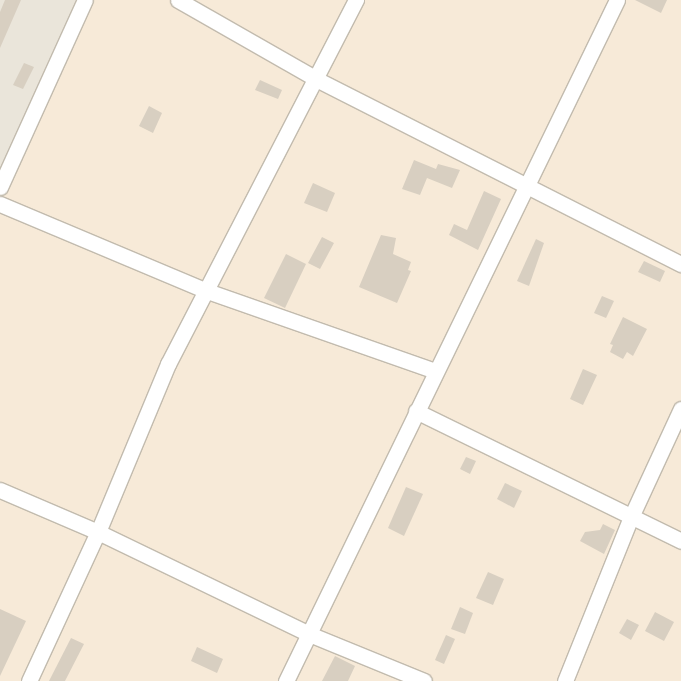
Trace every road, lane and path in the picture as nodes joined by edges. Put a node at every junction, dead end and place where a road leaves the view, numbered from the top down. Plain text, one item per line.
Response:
1 (85, 0) edge
2 (178, 0) edge
3 (356, 0) edge
4 (618, 0) edge
5 (318, 80) junction
6 (0, 188) edge
7 (525, 188) junction
8 (0, 204) edge
9 (681, 264) edge
10 (207, 291) junction
11 (435, 372) junction
12 (681, 409) edge
13 (416, 411) junction
14 (0, 490) edge
15 (631, 517) junction
16 (98, 532) junction
17 (681, 541) edge
18 (309, 634) junction
19 (28, 681) edge
20 (286, 681) edge
21 (424, 681) edge
22 (565, 681) edge

1 - 6 street
2 - 5 street
3 - 5 street
4 - 7 street
5 - 7 street
5 - 10 street
7 - 9 street
7 - 11 street
8 - 10 street
10 - 11 street
10 - 16 street
11 - 13 street
12 - 15 street
13 - 15 street
13 - 18 street
14 - 16 street
15 - 17 street
15 - 22 street
16 - 18 street
16 - 19 street
18 - 20 street
18 - 21 street

